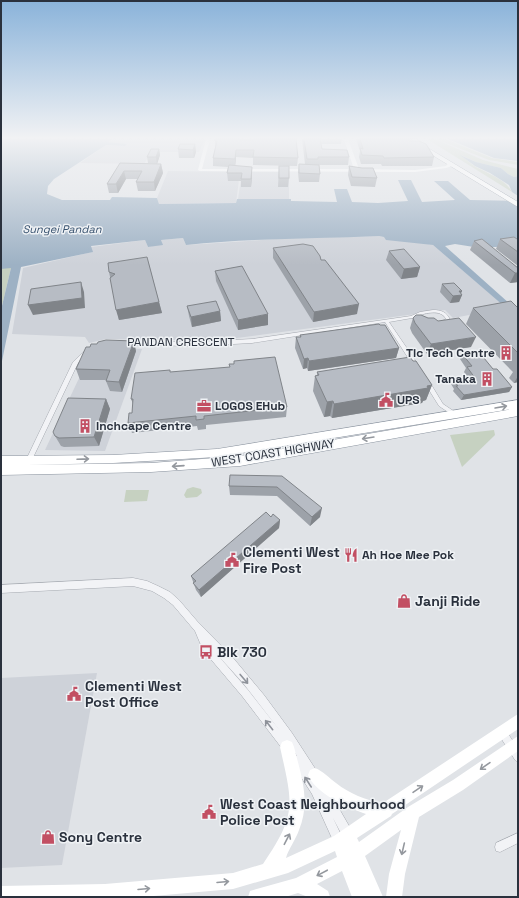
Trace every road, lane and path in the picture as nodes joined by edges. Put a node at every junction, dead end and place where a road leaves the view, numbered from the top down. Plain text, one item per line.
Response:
1 (481, 181) edge
2 (485, 181) edge
3 (512, 198) edge
4 (518, 205) edge
5 (412, 317) junction
6 (425, 318) edge
7 (386, 321) junction
8 (438, 323) edge
9 (122, 342) edge
10 (94, 347) edge
11 (418, 369) edge
12 (424, 378) edge
13 (518, 404) edge
14 (442, 405) junction
15 (518, 412) edge
16 (456, 415) junction
17 (439, 418) junction
18 (340, 438) junction
19 (1, 461) edge
20 (27, 465) junction
21 (1, 470) edge
22 (1, 589) edge
23 (197, 628) junction
24 (518, 721) edge
25 (502, 732) junction
26 (287, 747) junction
27 (516, 749) edge
28 (315, 775) junction
29 (386, 811) junction
30 (413, 812) junction
31 (343, 838) junction
32 (518, 838) edge
33 (500, 847) dead end
34 (352, 857) junction
35 (267, 872) junction
36 (298, 886) junction
37 (1, 894) edge
38 (104, 895) edge
39 (256, 897) edge
40 (322, 897) edge
41 (360, 897) edge
42 (375, 897) edge
43 (394, 897) edge

1 - 3 highway
2 - 3 highway
3 - 4 highway
5 - 6 street, PANDAN CRESCENT
5 - 7 street, PANDAN CRESCENT
5 - 8 street, PANDAN CRESCENT
7 - 9 street, PANDAN CRESCENT
7 - 11 street
10 - 20 street
12 - 14 street
16 -> 13 highway, WEST COAST HIGHWAY
14 - 16 street
14 - 17 street
15 -> 18 highway, WEST COAST HIGHWAY
16 - 17 highway, WEST COAST HIGHWAY
17 - 18 highway, WEST COAST HIGHWAY
18 - 20 highway, WEST COAST HIGHWAY
19 - 20 highway, WEST COAST HIGHWAY
20 - 21 highway, WEST COAST HIGHWAY
22 - 23 street
26 -> 23 street
23 -> 28 street
24 - 25 street
25 - 27 street
29 -> 25 street
31 -> 26 street
35 -> 26 street
27 -> 30 street
28 - 29 street
28 - 31 street
29 - 31 street
30 - 34 street
30 -> 43 street
31 - 34 street
31 - 35 street
32 - 33 street
34 -> 36 street
34 - 41 street
34 - 42 street
38 -> 35 street
36 - 39 street
36 - 40 street
37 - 38 street

